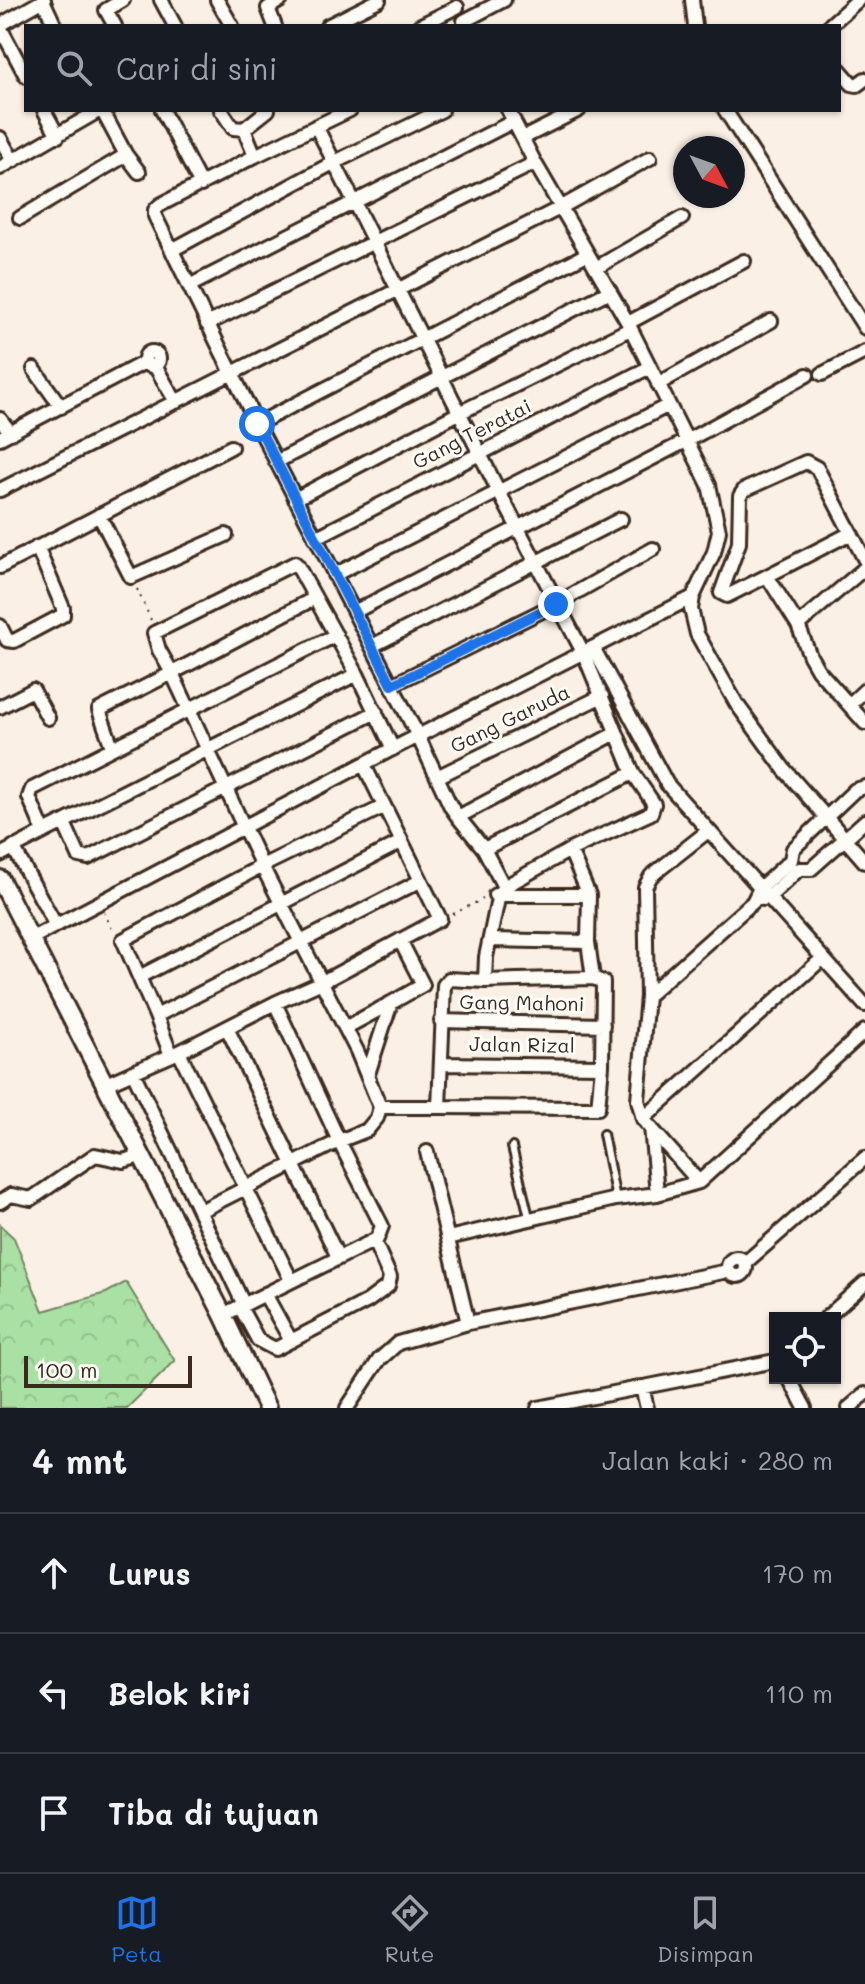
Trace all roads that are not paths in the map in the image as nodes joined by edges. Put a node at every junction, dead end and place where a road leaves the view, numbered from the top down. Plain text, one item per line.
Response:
1 (43, 0) edge
2 (123, 0) edge
3 (217, 0) edge
4 (281, 0) edge
5 (379, 0) edge
6 (504, 0) edge
7 (692, 0) edge
8 (858, 0) edge
9 (163, 1) edge
10 (455, 4) edge
11 (103, 5) edge
12 (54, 24) edge
13 (114, 24) edge
14 (174, 24) edge
15 (231, 24) edge
16 (274, 24) edge
17 (331, 24) edge
18 (422, 24) edge
19 (465, 24) edge
20 (695, 24) edge
21 (831, 24) edge
22 (0, 26) edge
23 (24, 70) edge
24 (841, 71) edge
25 (865, 79) edge
26 (45, 112) edge
27 (98, 112) edge
28 (102, 112) edge
29 (163, 112) edge
30 (222, 112) edge
31 (265, 112) edge
32 (316, 112) edge
33 (346, 112) edge
34 (438, 112) edge
35 (575, 112) edge
36 (726, 112) edge
37 (511, 116) edge
38 (319, 125) junction
39 (244, 129) junction
40 (58, 136) junction
41 (0, 138) edge
42 (523, 138) junction
43 (126, 155) junction
44 (255, 156) junction
45 (650, 158) dead end
46 (13, 161) junction
47 (333, 163) junction
48 (535, 163) junction
49 (0, 168) edge
50 (139, 172) dead end
51 (201, 185) junction
52 (353, 203) junction
53 (560, 208) junction
54 (20, 218) dead end
55 (682, 218) dead end
56 (373, 241) junction
57 (172, 250) junction
58 (587, 254) junction
59 (744, 261) dead end
60 (596, 268) junction
61 (189, 286) junction
62 (397, 290) junction
63 (610, 291) junction
64 (771, 321) dead end
65 (207, 324) junction
66 (629, 326) junction
67 (865, 328) edge
68 (422, 340) junction
69 (865, 352) edge
70 (648, 368) junction
71 (34, 369) dead end
72 (822, 374) dead end
73 (807, 375) dead end
74 (227, 376) junction
75 (440, 377) junction
76 (658, 384) junction
77 (176, 402) junction
78 (669, 405) junction
79 (61, 407) junction
80 (459, 413) junction
81 (0, 419) edge
82 (257, 424) junction
83 (5, 436) edge
84 (688, 440) junction
85 (231, 447) dead end
86 (479, 453) junction
87 (276, 462) junction
88 (0, 490) edge
89 (499, 492) junction
90 (295, 499) junction
91 (99, 515) junction
92 (621, 519) dead end
93 (517, 527) junction
94 (851, 533) junction
95 (226, 535) dead end
96 (315, 538) junction
97 (37, 547) junction
98 (653, 549) dead end
99 (865, 560) edge
100 (1, 564) edge
101 (536, 564) junction
102 (865, 568) edge
103 (334, 575) junction
104 (767, 576) junction
105 (693, 597) junction
106 (315, 598) junction
107 (556, 604) junction
108 (354, 612) junction
109 (798, 625) junction
110 (0, 626) edge
111 (336, 635) junction
112 (372, 646) junction
113 (589, 651) junction
114 (172, 673) junction
115 (357, 674) junction
116 (392, 685) junction
117 (865, 690) edge
118 (602, 696) junction
119 (849, 705) junction
120 (0, 707) edge
121 (190, 711) junction
122 (376, 712) junction
123 (48, 718) dead end
124 (865, 723) edge
125 (616, 733) junction
126 (415, 738) junction
127 (112, 747) junction
128 (396, 747) junction
129 (207, 750) junction
130 (364, 765) junction
131 (633, 773) junction
132 (437, 777) junction
133 (865, 787) edge
134 (225, 788) junction
135 (383, 807) junction
136 (458, 817) junction
137 (826, 818) junction
138 (865, 821) edge
139 (64, 823) junction
140 (244, 828) junction
141 (708, 831) junction
142 (44, 832) junction
143 (844, 839) junction
144 (401, 842) junction
145 (13, 847) junction
146 (484, 849) junction
147 (570, 850) junction
148 (0, 855) edge
149 (865, 862) edge
150 (795, 864) junction
151 (23, 865) junction
152 (262, 866) junction
153 (0, 878) edge
154 (420, 881) junction
155 (497, 893) junction
156 (765, 893) junction
157 (39, 894) junction
158 (589, 895) junction
159 (282, 903) junction
160 (14, 907) junction
161 (55, 924) junction
162 (30, 939) junction
163 (302, 940) junction
164 (400, 940) junction
165 (490, 940) junction
166 (588, 942) junction
167 (823, 958) junction
168 (139, 977) junction
169 (593, 978) junction
170 (485, 981) junction
171 (322, 982) junction
172 (647, 996) junction
173 (275, 1003) junction
174 (391, 1003) junction
175 (865, 1005) edge
176 (156, 1016) junction
177 (441, 1021) junction
178 (603, 1025) junction
179 (227, 1028) junction
180 (345, 1028) junction
181 (865, 1031) edge
182 (175, 1054) junction
183 (441, 1064) junction
184 (602, 1066) junction
185 (133, 1072) junction
186 (368, 1074) junction
187 (104, 1085) junction
188 (383, 1106) junction
189 (439, 1107) junction
190 (647, 1123) junction
191 (603, 1134) dead end
192 (339, 1141) junction
193 (512, 1147) dead end
194 (427, 1152) dead end
195 (140, 1156) junction
196 (865, 1158) edge
197 (293, 1165) junction
198 (699, 1182) junction
199 (247, 1189) junction
200 (657, 1194) junction
201 (616, 1199) junction
202 (0, 1202) edge
203 (200, 1211) junction
204 (530, 1221) junction
205 (448, 1238) junction
206 (374, 1241) junction
207 (338, 1257) junction
208 (291, 1280) junction
209 (865, 1283) edge
210 (265, 1294) junction
211 (242, 1306) junction
212 (833, 1312) edge
213 (223, 1315) junction
214 (468, 1323) junction
215 (291, 1341) junction
216 (769, 1362) edge
217 (792, 1384) edge
218 (642, 1387) junction
219 (865, 1394) edge
220 (267, 1408) edge
221 (347, 1408) edge
222 (538, 1408) edge
223 (647, 1408) edge
224 (805, 1408) edge
225 (849, 1408) edge

1 - 12 street
1 - 22 street
2 - 11 street
3 - 15 street
4 - 16 street
5 - 17 street
6 - 19 street
7 - 20 street
8 - 21 street
9 - 14 street
10 - 18 street
10 - 19 street
11 - 13 street
22 - 23 street
24 - 25 street
26 - 40 street
27 - 40 street
28 - 43 street
29 - 51 street
30 - 39 street
31 - 39 street
32 - 38 street
33 - 38 street
34 - 47 street
35 - 42 street
36 - 67 street
37 - 42 street
37 - 52 street
38 - 44 street
38 - 47 street
39 - 44 street
40 - 46 street
41 - 46 street
42 - 48 street
43 - 50 street
43 - 54 street
44 - 51 street
45 - 53 street
46 - 49 street
47 - 52 street
47 - 57 street
48 - 53 street
48 - 56 street
51 - 57 street
52 - 56 street
52 - 61 street
53 - 58 street
53 - 62 street
55 - 60 street
56 - 62 street
56 - 65 street
57 - 61 street
58 - 60 street
58 - 68 street
59 - 66 street
60 - 63 street
61 - 65 street
62 - 68 street
62 - 74 street
63 - 66 street
63 - 75 street
64 - 76 street
65 - 74 street
66 - 70 street
66 - 80 street
68 - 75 street
68 - 82 street
69 - 72 street
70 - 76 street
70 - 86 street, Gang Teratai
71 - 79 street
73 - 84 street
74 - 77 street
74 - 82 street
75 - 80 street
75 - 87 street
76 - 78 street
77 - 79 street
77 - 88 street
78 - 84 street
78 - 89 street
79 - 83 street
80 - 86 street
80 - 90 street
81 - 83 street
82 - 87 street
84 - 93 street
84 - 105 street
85 - 91 street
86 - 89 street
86 - 96 street, Gang Teratai
87 - 90 street
89 - 93 street
89 - 103 street
90 - 96 street
91 - 95 street
91 - 97 street
92 - 101 street
93 - 101 street
93 - 108 street
94 - 99 street
94 - 104 street
94 - 104 street
96 - 103 street
97 - 100 street
97 - 110 street
98 - 107 street
101 - 107 street
101 - 112 street
102 - 109 street
103 - 108 street
104 - 109 street
105 - 113 street
105 - 137 street
106 - 111 street
106 - 114 street
106 - 114 street
107 - 113 street
107 - 116 street
108 - 112 street
109 - 119 street
111 - 115 street
111 - 121 street
112 - 116 street
113 - 118 street
113 - 126 street
113 - 141 street
114 - 121 street
114 - 127 street
115 - 122 street
115 - 129 street
116 - 126 street
117 - 119 street
118 - 125 street
118 - 132 street, Gang Garuda
119 - 124 street
120 - 123 street
121 - 127 street
121 - 129 street
122 - 128 street
122 - 134 street
125 - 131 street
125 - 136 street
126 - 128 street
126 - 132 street
127 - 142 street
128 - 130 street
129 - 134 street
129 - 139 street
130 - 135 street
130 - 140 street
131 - 146 street
131 - 147 street
132 - 136 street
133 - 137 street
134 - 139 street
134 - 140 street
135 - 144 street
135 - 152 street
136 - 146 street
137 - 143 street
137 - 150 street
138 - 143 street
139 - 142 street
140 - 152 street
140 - 161 street
141 - 156 street
141 - 172 street
142 - 145 street
143 - 149 street
143 - 150 street
144 - 154 street
144 - 159 street
145 - 148 street
145 - 151 street
146 - 155 street
147 - 155 street
147 - 158 street
150 - 156 street
151 - 153 street
151 - 157 street
152 - 159 street
152 - 168 street
153 - 160 main road
154 - 163 street
154 - 164 street
155 - 158 street
155 - 165 street
156 - 167 street
156 - 172 street
157 - 160 street
157 - 161 street
158 - 166 street
159 - 163 street
159 - 168 street
160 - 162 main road
161 - 162 street
162 - 187 main road
163 - 171 street
163 - 176 street
164 - 171 street
164 - 174 street
165 - 166 street
165 - 170 street
166 - 169 street
167 - 175 street
167 - 190 street
168 - 176 street
169 - 170 street
169 - 178 street
170 - 177 street
171 - 173 street
171 - 180 street
172 - 190 street
173 - 179 street
173 - 192 street
174 - 180 street
174 - 186 street
176 - 182 street
177 - 178 street, Gang Mahoni
177 - 183 street
178 - 184 street
179 - 182 street
179 - 197 street
180 - 186 street
181 - 198 street
182 - 185 street
182 - 199 street
183 - 184 street, Jalan Rizal
183 - 189 street
184 - 189 street
185 - 187 street
185 - 203 street
186 - 188 street
187 - 195 main road
188 - 189 street
188 - 192 street
190 - 198 street
190 - 200 street
191 - 201 lane
192 - 197 street
192 - 206 street
193 - 204 lane
194 - 205 street
195 - 202 street
195 - 213 main road
196 - 214 street
197 - 199 street
197 - 207 street
198 - 200 street
199 - 203 street
199 - 208 street
200 - 201 street
201 - 204 street
203 - 211 street
204 - 205 street
205 - 214 street
206 - 207 street
206 - 215 street
207 - 208 street
208 - 210 street
209 - 212 street
210 - 211 street
210 - 215 street
211 - 213 street
211 - 215 street
213 - 220 main road
214 - 221 street
216 - 218 street
217 - 224 street
218 - 222 street
218 - 223 street
219 - 225 street

